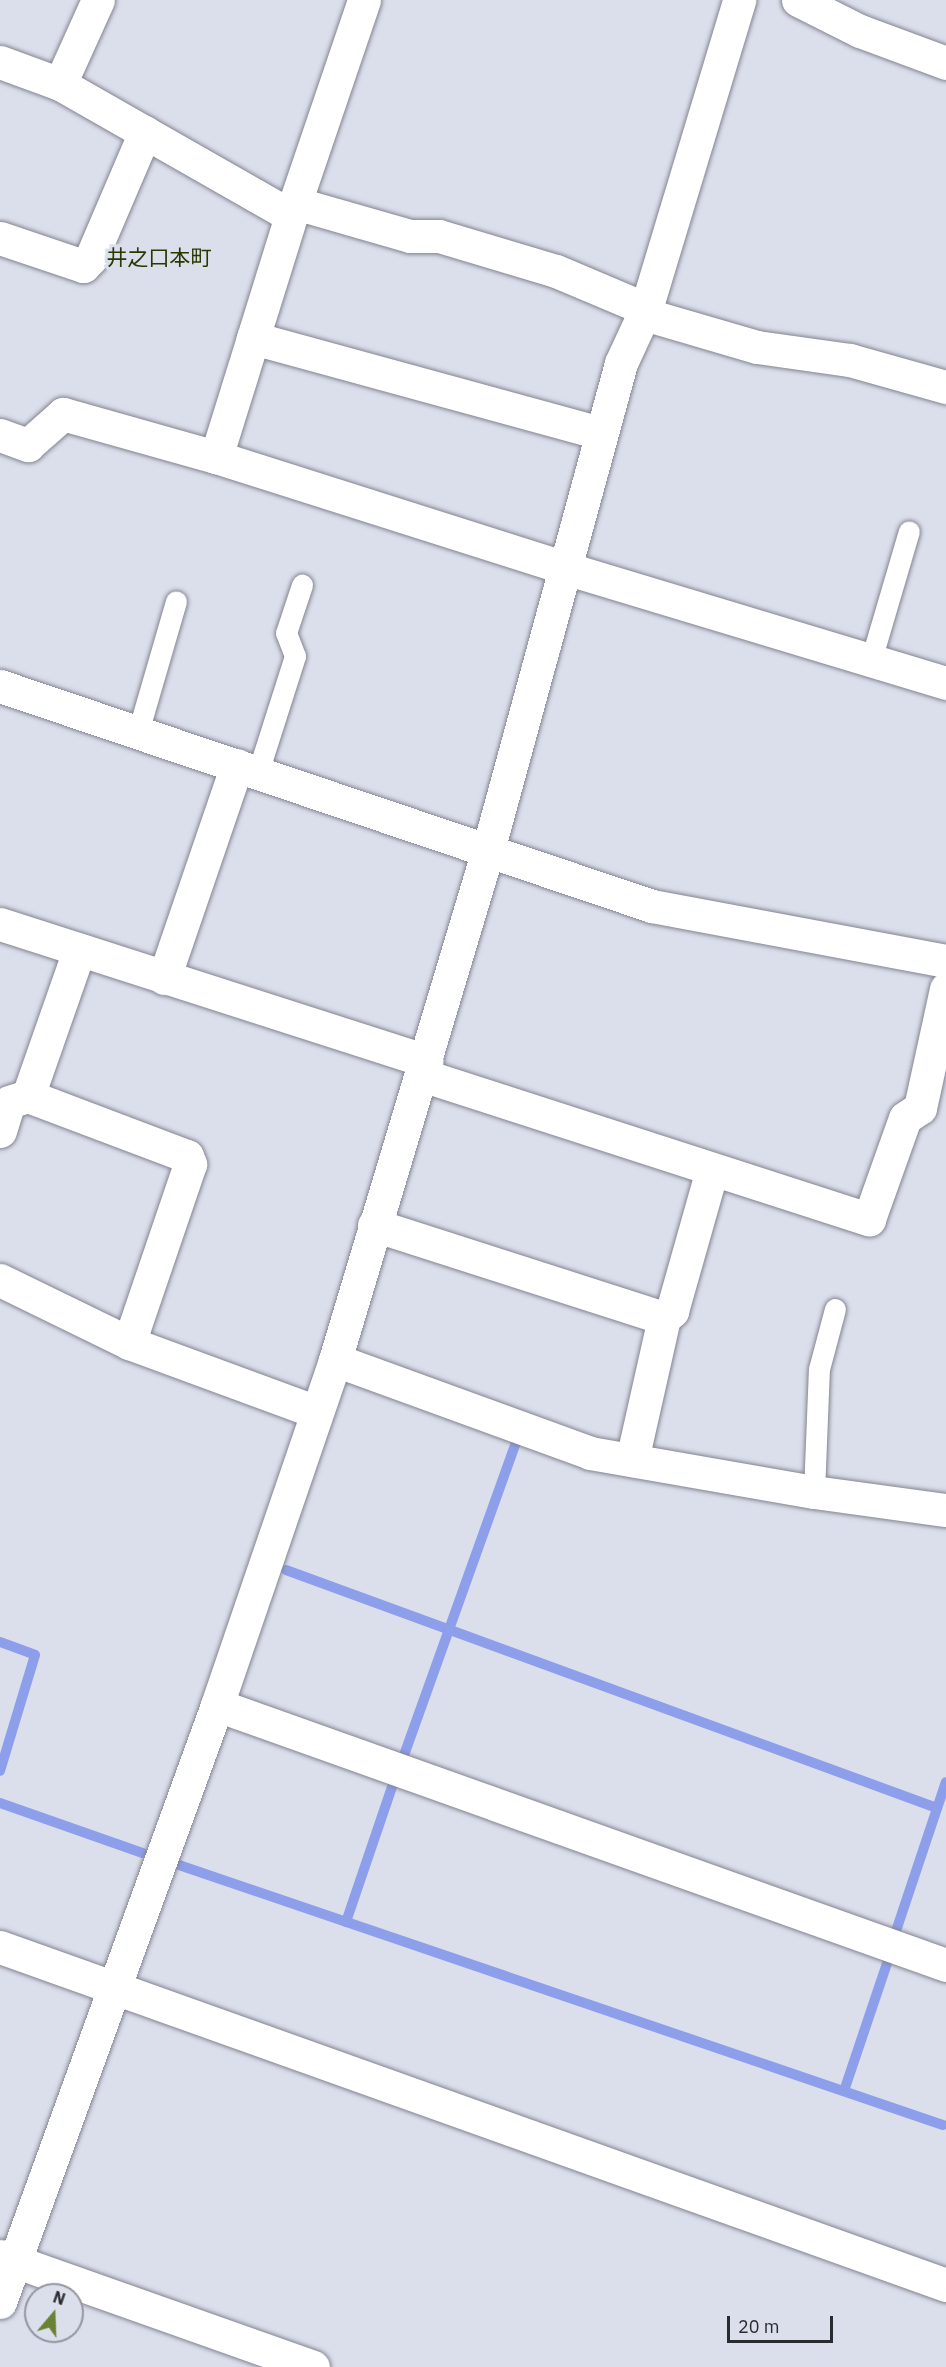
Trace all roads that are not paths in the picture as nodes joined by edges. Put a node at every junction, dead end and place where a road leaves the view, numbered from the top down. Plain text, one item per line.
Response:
1 (98, 0) edge
2 (364, 0) edge
3 (738, 0) edge
4 (798, 0) edge
5 (0, 62) edge
6 (946, 63) edge
7 (60, 84) junction
8 (145, 132) junction
9 (293, 209) junction
10 (0, 238) edge
11 (645, 311) junction
12 (253, 338) junction
13 (946, 387) edge
14 (601, 433) junction
15 (0, 435) edge
16 (216, 457) junction
17 (909, 531) dead end
18 (565, 568) junction
19 (302, 585) dead end
20 (176, 601) dead end
21 (871, 660) junction
22 (946, 683) edge
23 (0, 686) edge
24 (138, 732) junction
25 (248, 769) junction
26 (488, 850) junction
27 (0, 924) edge
28 (79, 950) junction
29 (946, 961) edge
30 (164, 978) junction
31 (946, 989) edge
32 (424, 1068) junction
33 (9, 1107) edge
34 (712, 1170) junction
35 (374, 1225) junction
36 (0, 1280) edge
37 (835, 1309) dead end
38 (664, 1318) junction
39 (129, 1343) junction
40 (334, 1360) junction
41 (317, 1412) junction
42 (632, 1460) junction
43 (814, 1492) junction
44 (946, 1510) edge
45 (217, 1705) junction
46 (0, 1947) edge
47 (946, 1965) edge
48 (116, 1988) junction
49 (8, 2259) edge
50 (946, 2285) edge
51 (0, 2302) edge
52 (313, 2367) edge

1 - 7 street
2 - 9 street
3 - 11 street
4 - 6 street
5 - 7 street
7 - 8 street
8 - 9 street
8 - 10 street
9 - 11 street
9 - 12 street
11 - 13 street
11 - 14 street
12 - 14 street
12 - 16 street
14 - 18 street
15 - 16 street
16 - 18 street
17 - 21 lane
18 - 21 street
18 - 26 street
19 - 25 lane
20 - 24 lane
21 - 22 street
23 - 24 street
24 - 25 street
25 - 26 street
25 - 30 street
26 - 29 street
26 - 32 street
27 - 28 street
28 - 30 street
28 - 33 street
30 - 32 street
31 - 34 street
32 - 34 street
32 - 35 street
33 - 39 street
34 - 38 street
35 - 38 street
35 - 40 street
36 - 39 street
37 - 43 lane
38 - 42 street
39 - 41 street
40 - 41 street
40 - 42 street
41 - 45 street
42 - 43 street
43 - 44 street
45 - 47 street
45 - 48 street
46 - 48 street
48 - 49 street
48 - 50 street
49 - 51 street
49 - 52 street

